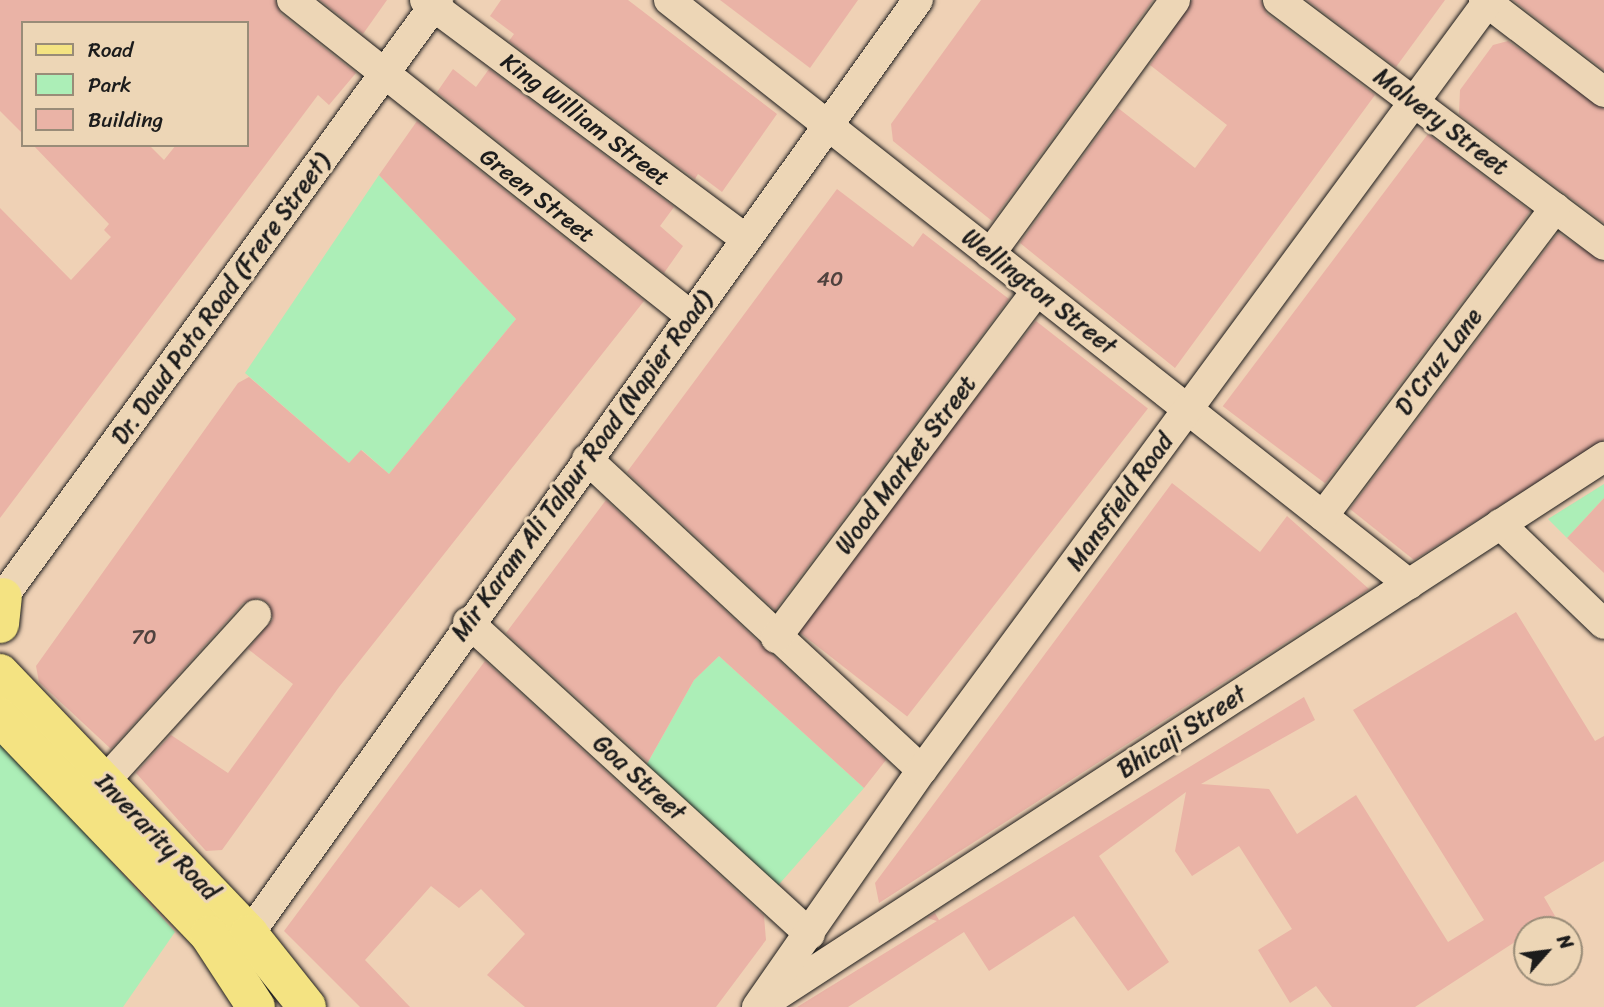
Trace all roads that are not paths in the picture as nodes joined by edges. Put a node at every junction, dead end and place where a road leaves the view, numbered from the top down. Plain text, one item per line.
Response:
1 (292, 0) edge
2 (669, 0) edge
3 (918, 0) edge
4 (1175, 0) edge
5 (1278, 0) edge
6 (1486, 1) edge
7 (432, 2) edge
8 (384, 77) junction
9 (1604, 92) edge
10 (1414, 102) junction
11 (827, 125) junction
12 (1555, 208) junction
13 (746, 239) junction
14 (1604, 245) edge
15 (990, 254) junction
16 (1036, 292) junction
17 (691, 316) junction
18 (1188, 410) junction
19 (1604, 457) edge
20 (587, 459) junction
21 (1322, 516) junction
22 (1500, 524) junction
23 (1409, 584) junction
24 (1, 606) edge
25 (256, 615) dead end
26 (468, 622) junction
27 (1604, 624) edge
28 (776, 638) junction
29 (0, 673) edge
30 (0, 717) edge
31 (922, 770) junction
32 (104, 782) junction
33 (249, 934) junction
34 (810, 934) junction
35 (256, 1007) edge
36 (307, 1007) edge
37 (758, 1007) edge

1 - 8 street, Green Street
2 - 11 street, Wellington Street
3 - 11 street, Mir Karam Ali Talpur Road (Napier Road)
4 - 15 street
5 - 10 street, Malvery Street
6 - 9 street
6 - 10 street, Mansfield Road
7 - 8 street, Dr. Daud Pota Road (Frere Street)
7 - 13 street, King William Street
8 - 17 street, Green Street
8 - 24 street, Dr. Daud Pota Road (Frere Street)
10 - 12 street, Malvery Street
10 - 18 street, Mansfield Road
11 - 13 street, Mir Karam Ali Talpur Road (Napier Road)
11 - 15 street, Wellington Street
12 - 14 street, Malvery Street
12 - 21 street, D'Cruz Lane
13 - 17 street, Mir Karam Ali Talpur Road (Napier Road)
15 - 16 street, Wellington Street
16 - 18 street, Wellington Street
16 - 28 street, Wood Market Street
17 - 20 street, Mir Karam Ali Talpur Road (Napier Road)
18 - 21 street, Wellington Street
18 - 31 street, Mansfield Road
19 - 22 street, Bhicaji Street
20 - 26 street, Mir Karam Ali Talpur Road (Napier Road)
20 - 28 street
21 - 23 street, Wellington Street
22 - 23 street, Bhicaji Street
22 - 27 street
23 - 37 street, Bhicaji Street
25 - 32 street
26 - 33 street, Mir Karam Ali Talpur Road (Napier Road)
26 - 34 street, Goa Street
28 - 31 street
29 - 32 main road, Inverarity Road
30 - 35 main road, Inverarity Road
31 - 34 street, Mansfield Road
32 - 33 main road, Inverarity Road
33 - 36 main road, Inverarity Road
34 - 37 street, Mansfield Road

